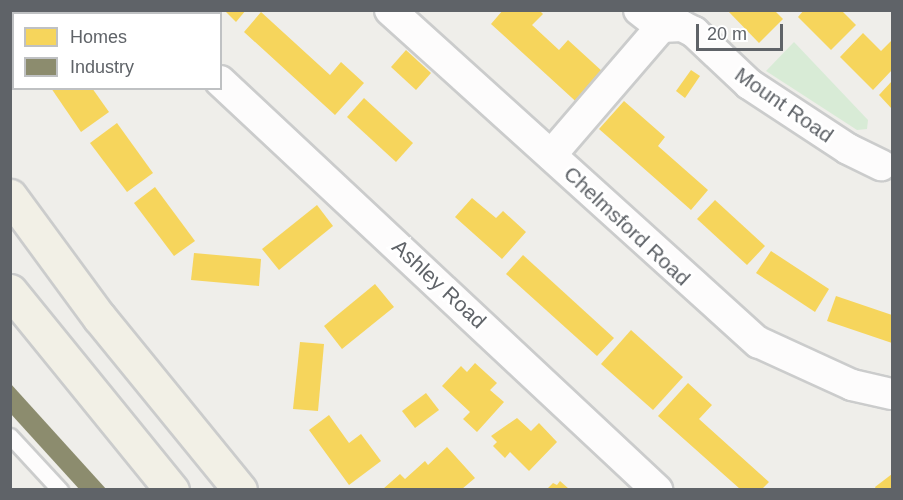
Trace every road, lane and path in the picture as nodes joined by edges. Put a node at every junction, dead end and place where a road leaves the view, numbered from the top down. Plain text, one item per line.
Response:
1 (390, 10) edge
2 (650, 19) edge
3 (222, 83) edge
4 (551, 154) junction
5 (887, 162) edge
6 (10, 196) edge
7 (10, 291) edge
8 (892, 394) edge
9 (10, 436) edge
10 (60, 489) edge
11 (172, 489) edge
12 (240, 489) edge
13 (657, 489) edge

1 - 4 street, Chelmsford Road
2 - 4 street, Mount Road
2 - 5 street, Mount Road
3 - 13 street, Ashley Road
4 - 8 street, Chelmsford Road
6 - 12 highway
7 - 11 highway
9 - 10 lane

